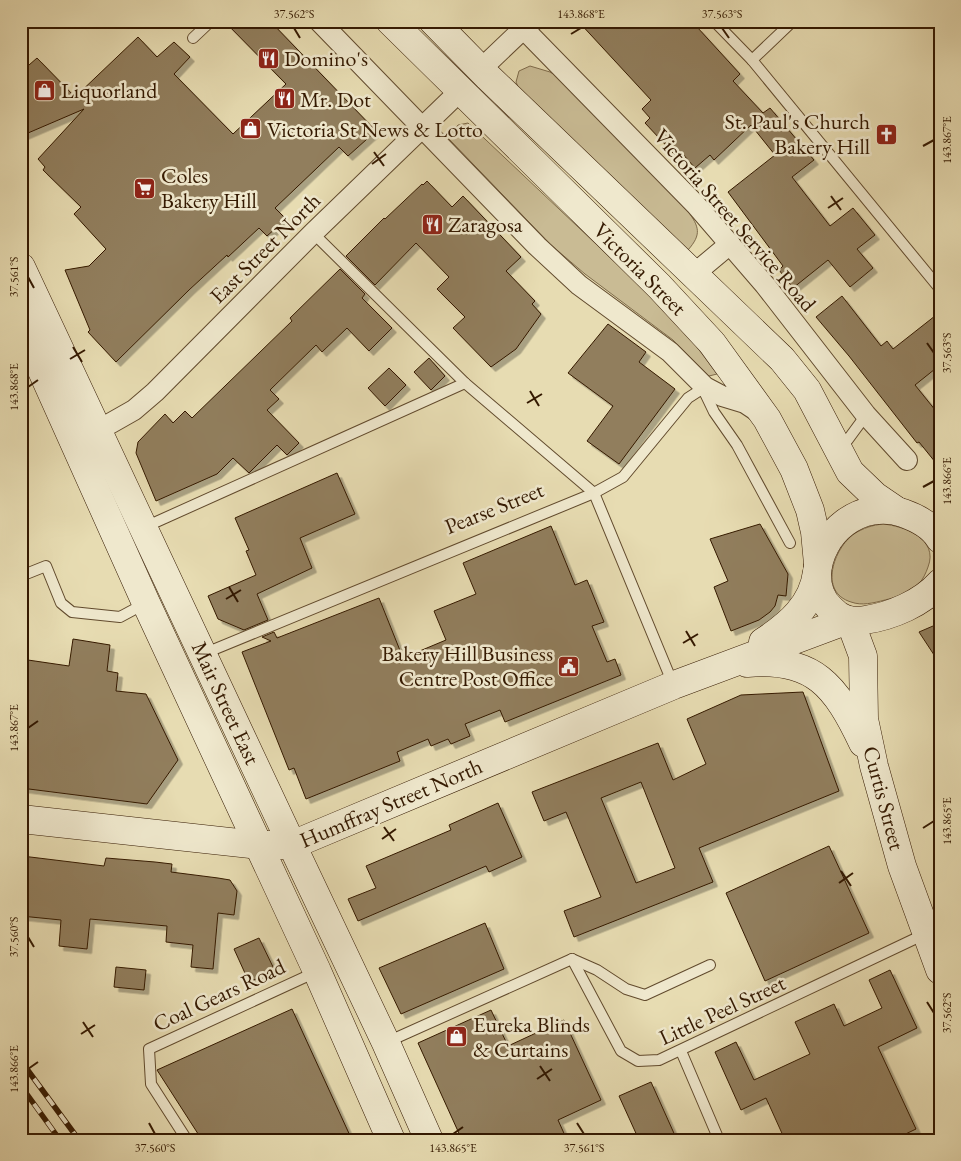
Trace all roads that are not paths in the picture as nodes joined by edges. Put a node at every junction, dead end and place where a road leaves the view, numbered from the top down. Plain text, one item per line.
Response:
1 (211, 21) edge
2 (319, 21) edge
3 (390, 21) edge
4 (433, 21) edge
5 (714, 21) edge
6 (793, 21) edge
7 (524, 24) edge
8 (193, 38) dead end
9 (752, 60) junction
10 (475, 85) junction
11 (422, 128) junction
12 (313, 232) junction
13 (730, 244) junction
14 (21, 266) edge
15 (694, 274) junction
16 (940, 289) edge
17 (21, 324) edge
18 (465, 383) junction
19 (702, 386) junction
20 (866, 415) junction
21 (767, 419) junction
22 (97, 431) junction
23 (839, 452) junction
24 (907, 460) dead end
25 (594, 492) junction
26 (897, 511) junction
27 (144, 528) junction
28 (937, 533) edge
29 (790, 543) dead end
30 (818, 567) junction
31 (21, 576) edge
32 (940, 583) edge
33 (146, 603) junction
34 (849, 620) junction
35 (203, 654) junction
36 (714, 669) junction
37 (674, 685) junction
38 (874, 766) junction
39 (21, 819) edge
40 (258, 845) junction
41 (292, 845) junction
42 (925, 934) junction
43 (572, 959) junction
44 (710, 966) dead end
45 (940, 970) edge
46 (317, 971) junction
47 (386, 1043) junction
48 (681, 1051) junction
49 (187, 1140) edge
50 (391, 1140) edge
51 (429, 1140) edge
52 (719, 1140) edge

1 - 8 lane
2 - 11 street
3 - 10 street, Victoria Street
4 - 10 street, Victoria Street
5 - 9 lane
6 - 9 lane
7 - 10 street, East Street North
7 - 13 street, Victoria Street Service Road
9 - 16 lane
10 - 11 street, East Street North
10 - 15 street, Victoria Street
10 - 21 street, Victoria Street
11 - 12 street, East Street North
11 - 19 street
12 - 18 lane
12 - 22 street, East Street North
13 - 15 street
13 - 20 street, Victoria Street Service Road
14 - 22 street, Mair Street East
15 - 23 street, Victoria Street
17 - 33 street, Mair Street East
18 - 25 lane
18 - 27 lane
19 - 21 street
19 - 25 lane, Pearse Street
19 - 29 lane
20 - 23 lane
20 - 24 street, Victoria Street Service Road
21 - 30 street, Victoria Street
22 - 27 street, Mair Street East
23 - 26 street, Victoria Street
25 - 35 lane, Pearse Street
25 - 37 lane
26 - 28 street
26 - 30 street
27 - 35 street, Mair Street East
30 - 34 street, Victoria Street
30 - 36 street, Humffray Street North
31 - 33 lane
32 - 34 street, Humffray Street North
33 - 40 street, Mair Street East
34 - 36 street, Humffray Street North
34 - 38 street, Curtis Street
35 - 41 street, Mair Street East
36 - 37 street, Humffray Street North
36 - 38 street
37 - 41 street, Humffray Street North
38 - 42 street, Curtis Street
39 - 40 street, Humffray Street North
40 - 41 street, Humffray Street North
40 - 46 street, Mair Street East
41 - 47 street, Mair Street East
42 - 45 street, Curtis Street
42 - 48 lane, Little Peel Street
43 - 44 lane
43 - 47 lane
43 - 48 lane, Little Peel Street
46 - 49 lane, Coal Gears Road
46 - 50 street, Mair Street East
47 - 51 street, Mair Street East
48 - 52 lane

